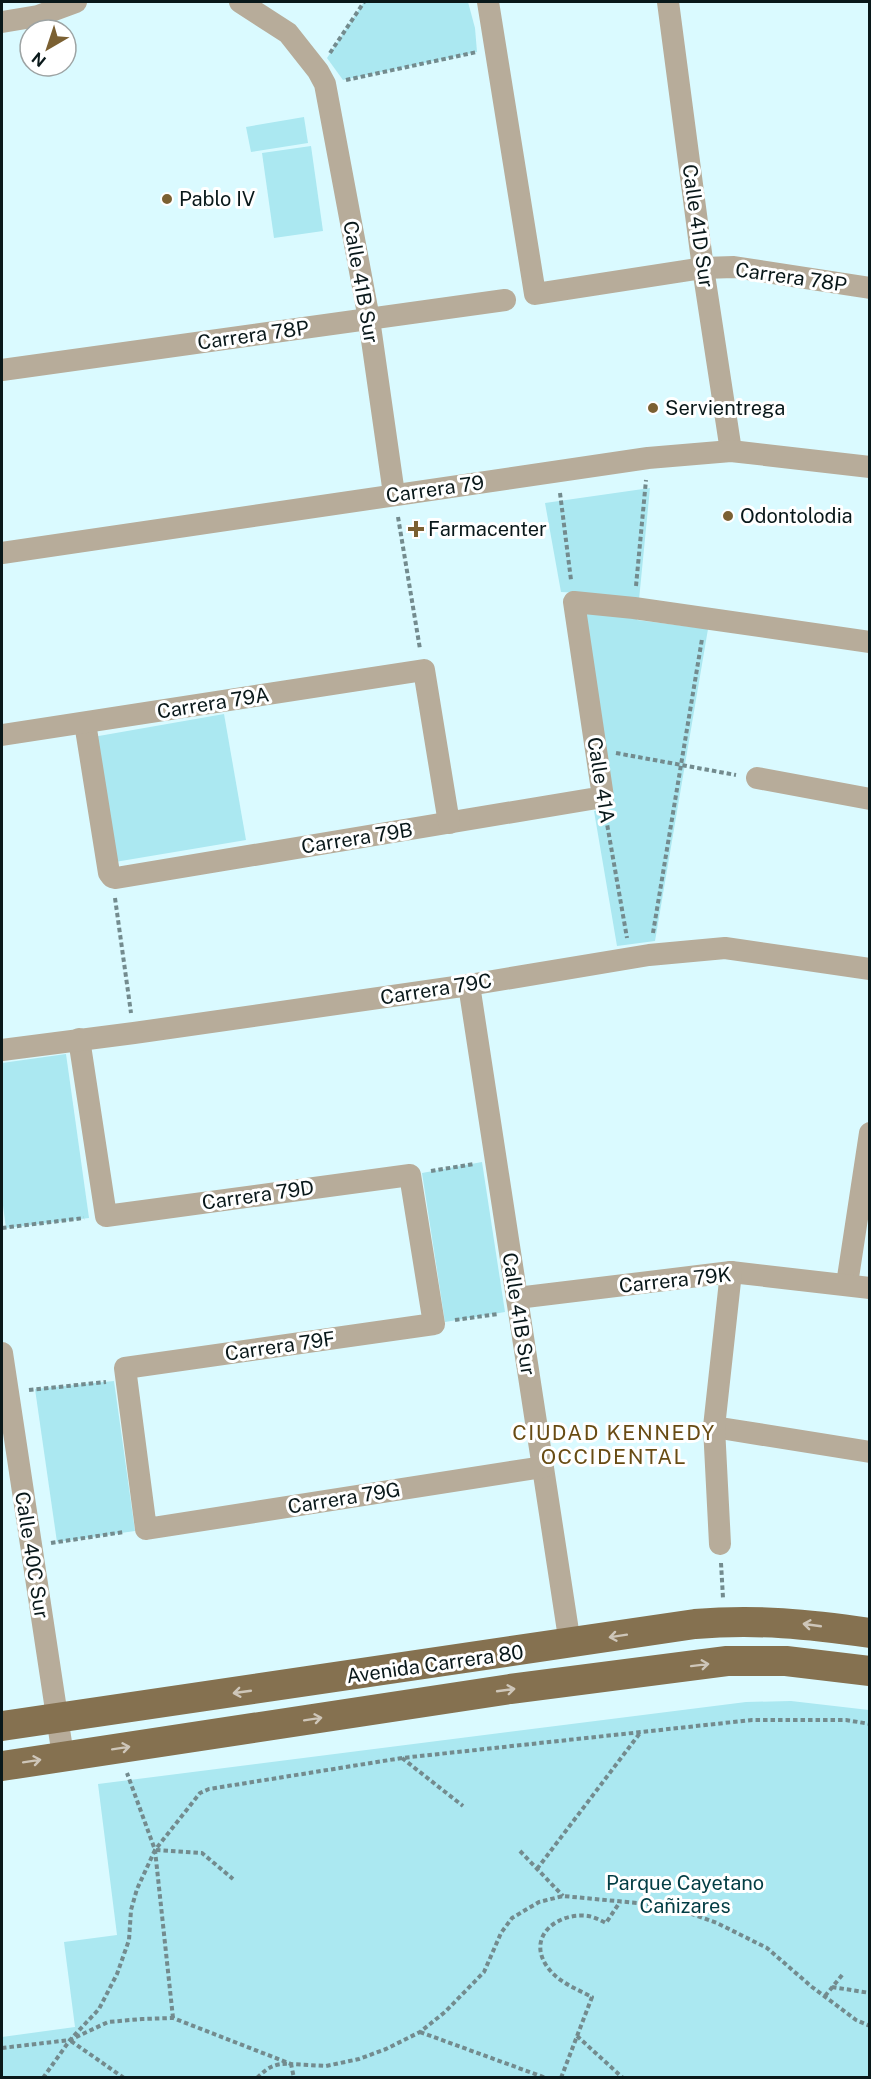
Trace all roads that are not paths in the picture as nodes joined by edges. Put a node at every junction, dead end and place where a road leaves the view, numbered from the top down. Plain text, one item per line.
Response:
1 (76, 2) edge
2 (240, 2) edge
3 (488, 2) edge
4 (668, 2) edge
5 (2, 22) edge
6 (703, 268) junction
7 (870, 288) edge
8 (505, 300) dead end
9 (369, 319) junction
10 (2, 370) edge
11 (731, 451) junction
12 (870, 467) edge
13 (396, 505) junction
14 (2, 553) edge
15 (870, 642) edge
16 (85, 723) junction
17 (2, 735) edge
18 (757, 778) road end
19 (603, 797) joint
20 (870, 799) edge
21 (449, 823) junction
22 (870, 969) edge
23 (469, 984) junction
24 (79, 1039) junction
25 (2, 1050) edge
26 (870, 1133) edge
27 (731, 1272) junction
28 (847, 1284) junction
29 (870, 1288) edge
30 (518, 1304) junction
31 (434, 1324) joint
32 (2, 1365) edge
33 (714, 1427) junction
34 (870, 1452) edge
35 (543, 1467) junction
36 (146, 1529) joint
37 (720, 1544) road end
38 (870, 1633) edge
39 (570, 1644) junction
40 (870, 1671) edge
41 (57, 1718) junction
42 (2, 1726) edge
43 (63, 1756) junction
44 (2, 1766) edge

1 - 5 street
2 - 9 street, Calle 41B Sur
3 - 6 street, Carrera 78P
4 - 6 street, Calle 41D Sur
6 - 7 street, Carrera 78P
6 - 11 street, Calle 41D Sur
8 - 9 street, Carrera 78P
9 - 10 street, Carrera 78P
9 - 13 street, Calle 41B Sur
11 - 12 street, Carrera 79
11 - 13 street, Carrera 79
13 - 14 street, Carrera 79
15 - 19 street, Calle 41A
16 - 17 street, Carrera 79A
16 - 21 street, Carrera 79A
16 - 21 street, Carrera 79B
18 - 20 street
19 - 21 street, Carrera 79B
22 - 23 street, Carrera 79C
23 - 24 street, Carrera 79C
23 - 30 street, Calle 41B Sur
24 - 25 street, Carrera 79C
24 - 31 street, Carrera 79D
26 - 28 street
27 - 28 street, Carrera 79K
27 - 30 street, Carrera 79K
27 - 33 street
28 - 29 street, Carrera 79K
30 - 35 street, Calle 41B Sur
31 - 36 street, Carrera 79F
32 - 41 street, Calle 40C Sur
33 - 34 street
33 - 37 street
35 - 36 street, Carrera 79G
35 - 39 street, Calle 41B Sur
38 -> 39 main road, Avenida Carrera 80
39 -> 41 main road, Avenida Carrera 80
43 -> 40 main road, Avenida Carrera 80
41 - 42 main road, Avenida Carrera 80
41 - 43 street, Calle 40C Sur
44 -> 43 main road, Avenida Carrera 80

